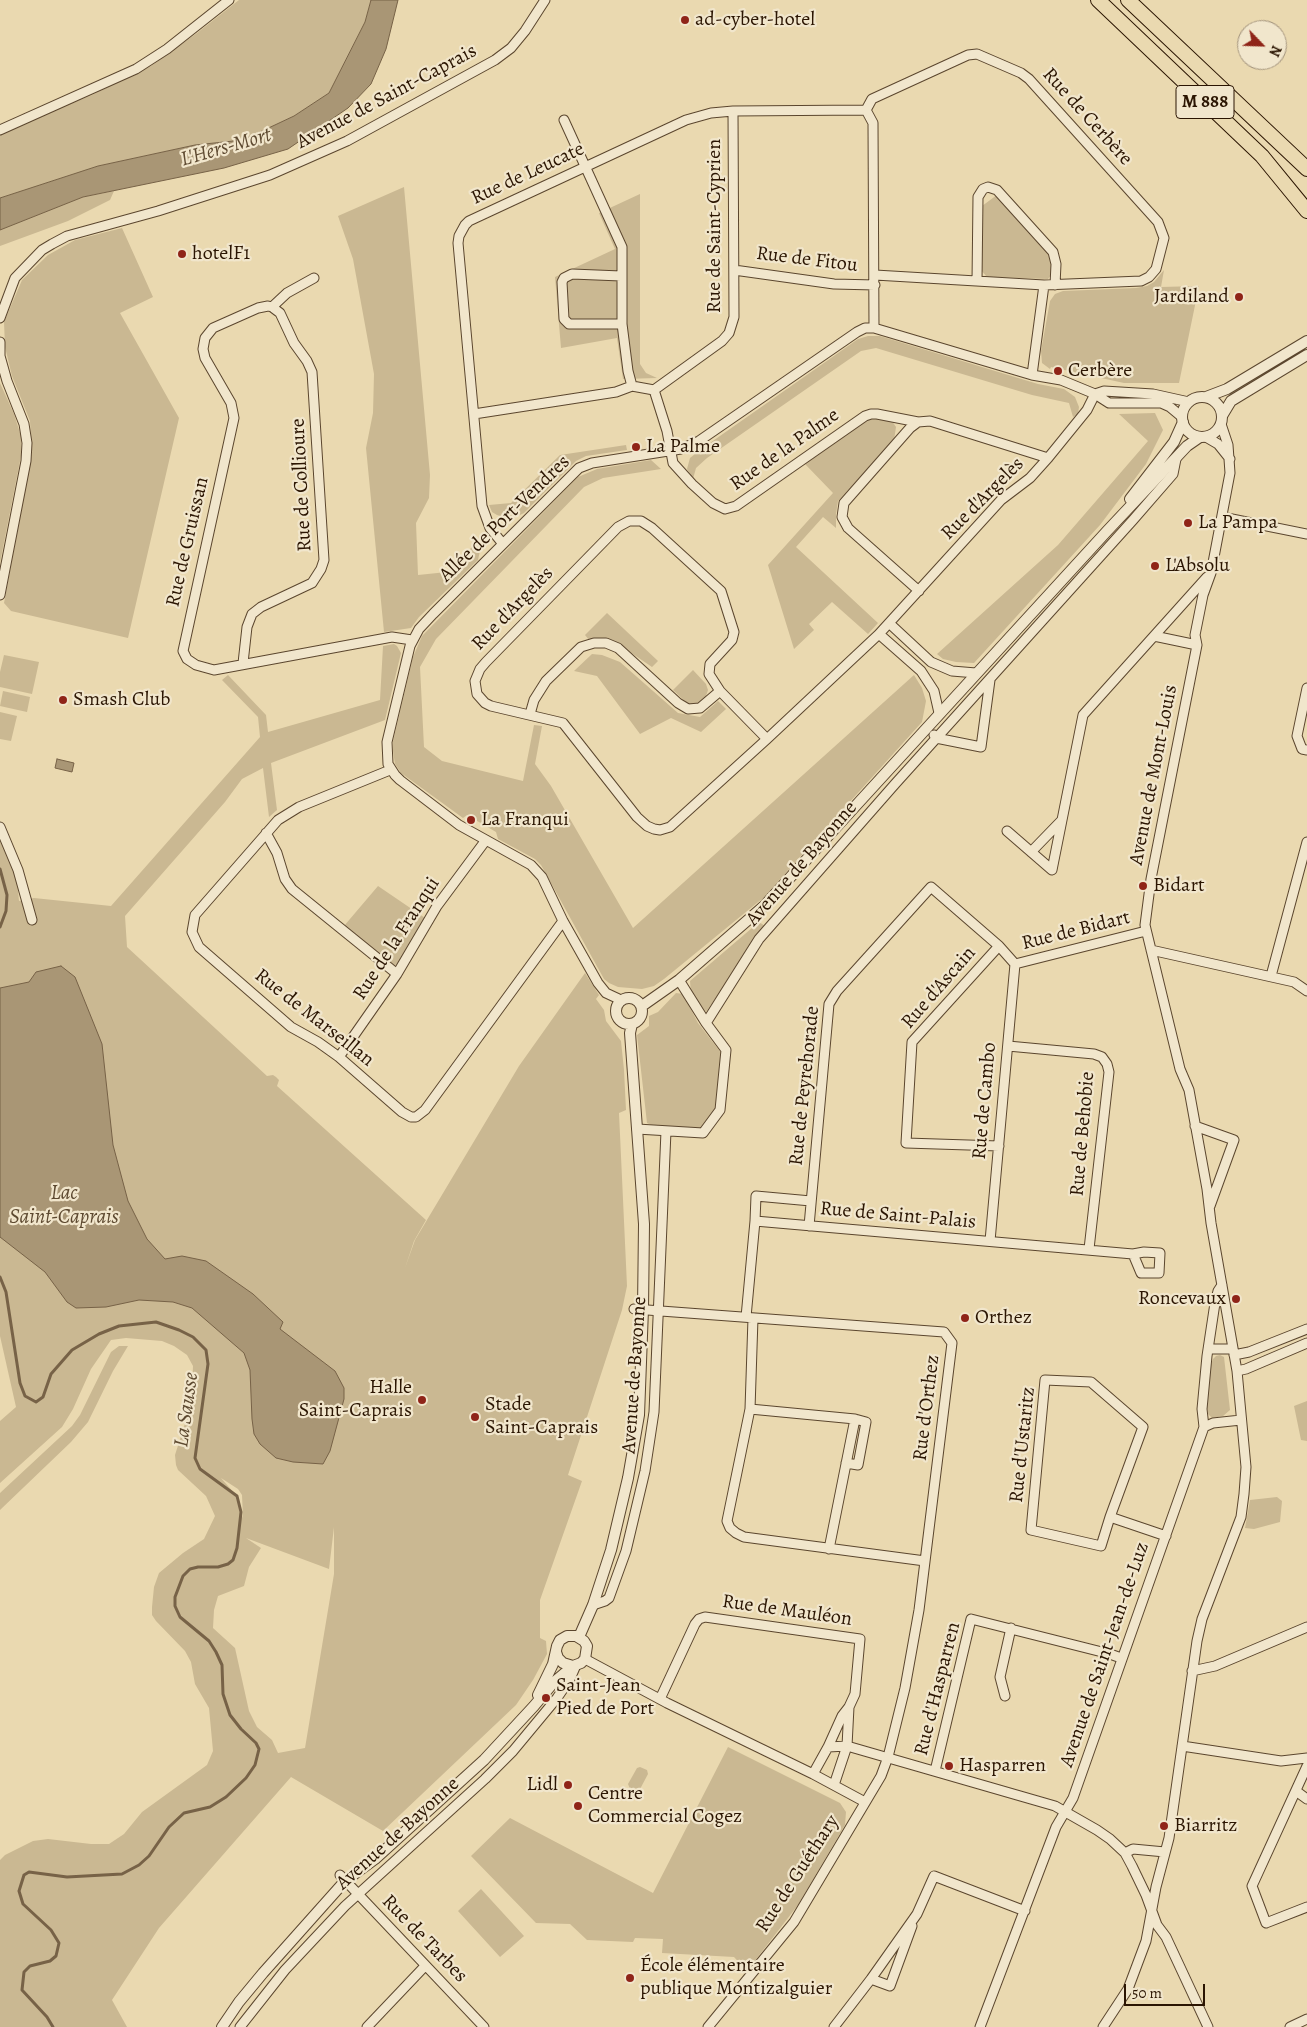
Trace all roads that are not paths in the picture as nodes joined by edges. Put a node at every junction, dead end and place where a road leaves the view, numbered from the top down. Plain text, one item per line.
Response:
1 (229, 0) edge
2 (545, 0) edge
3 (1098, 0) edge
4 (1128, 0) edge
5 (866, 110) junction
6 (733, 111) junction
7 (564, 120) dead end
8 (0, 130) edge
9 (586, 166) junction
10 (1307, 169) edge
11 (1307, 211) edge
12 (734, 270) junction
13 (875, 275) junction
14 (621, 276) junction
15 (314, 278) dead end
16 (976, 280) junction
17 (875, 285) junction
18 (1044, 285) junction
19 (1055, 285) junction
20 (272, 307) junction
21 (0, 318) edge
22 (622, 324) junction
23 (874, 328) junction
24 (1307, 341) edge
25 (0, 342) edge
26 (1307, 355) edge
27 (1032, 375) junction
28 (632, 386) junction
29 (654, 390) junction
30 (1095, 394) junction
31 (1206, 397) junction
32 (1190, 402) junction
33 (474, 414) junction
34 (1183, 419) junction
35 (1222, 420) junction
36 (918, 422) junction
37 (1203, 437) junction
38 (670, 451) junction
39 (1048, 458) junction
40 (1176, 459) junction
41 (1230, 459) junction
42 (1128, 506) junction
43 (1222, 517) junction
44 (1133, 520) junction
45 (1307, 534) edge
46 (503, 544) junction
47 (1211, 573) junction
48 (919, 590) junction
49 (0, 595) edge
50 (889, 623) junction
51 (879, 634) junction
52 (1154, 636) junction
53 (412, 640) junction
54 (1197, 645) junction
55 (243, 663) junction
56 (976, 673) junction
57 (990, 680) junction
58 (720, 691) junction
59 (1307, 691) edge
60 (939, 713) junction
61 (530, 714) junction
62 (927, 728) junction
63 (767, 738) junction
64 (936, 738) junction
65 (1307, 750) edge
66 (390, 770) junction
67 (1062, 820) junction
68 (0, 827) edge
69 (1007, 831) dead end
70 (266, 833) junction
71 (486, 840) junction
72 (1307, 842) edge
73 (1031, 852) junction
74 (32, 920) dead end
75 (563, 921) junction
76 (1146, 931) junction
77 (999, 946) junction
78 (1151, 950) junction
79 (1015, 964) junction
80 (397, 974) junction
81 (1271, 976) junction
82 (679, 980) junction
83 (1294, 982) junction
84 (1307, 983) edge
85 (1307, 991) edge
86 (621, 1000) junction
87 (642, 1006) junction
88 (706, 1023) junction
89 (632, 1024) junction
90 (1008, 1046) junction
91 (339, 1057) junction
92 (1195, 1126) junction
93 (637, 1129) junction
94 (666, 1131) junction
95 (999, 1146) junction
96 (811, 1201) junction
97 (1209, 1208) junction
98 (755, 1221) junction
99 (809, 1226) junction
100 (990, 1241) junction
101 (1089, 1249) junction
102 (1133, 1254) dead end
103 (1222, 1286) junction
104 (639, 1309) junction
105 (658, 1310) junction
106 (750, 1317) junction
107 (1307, 1329) edge
108 (1307, 1344) edge
109 (1208, 1352) junction
110 (1234, 1352) junction
111 (1237, 1371) junction
112 (750, 1409) junction
113 (1241, 1420) junction
114 (1204, 1427) junction
115 (1110, 1517) junction
116 (1166, 1536) junction
117 (829, 1549) junction
118 (925, 1561) junction
119 (593, 1605) junction
120 (1307, 1627) edge
121 (1012, 1628) junction
122 (579, 1637) junction
123 (556, 1652) junction
124 (1121, 1658) junction
125 (578, 1663) junction
126 (1192, 1671) junction
127 (1005, 1696) dead end
128 (660, 1699) junction
129 (850, 1708) junction
130 (520, 1721) junction
131 (847, 1746) junction
132 (1182, 1746) junction
133 (828, 1747) junction
134 (888, 1757) junction
135 (1307, 1758) edge
136 (1307, 1766) edge
137 (935, 1771) junction
138 (813, 1774) junction
139 (834, 1785) junction
140 (1296, 1791) junction
141 (1307, 1799) edge
142 (865, 1802) junction
143 (1066, 1812) junction
144 (1165, 1852) junction
145 (1125, 1853) junction
146 (343, 1878) junction
147 (357, 1895) junction
148 (1307, 1907) edge
149 (1024, 1911) junction
150 (1152, 1912) junction
151 (917, 1914) junction
152 (425, 1966) junction
153 (871, 1979) junction
154 (1307, 2019) edge
155 (222, 2027) edge
156 (240, 2027) edge
157 (367, 2027) edge
158 (484, 2027) edge
159 (708, 2027) edge
160 (834, 2027) edge
161 (980, 2027) edge
162 (1103, 2027) edge
163 (1208, 2027) edge
164 (1290, 2027) edge

1 - 8 street
2 - 21 street, Avenue de Saint-Caprais
3 - 11 main road, M 888
4 - 10 main road, M 888
5 - 6 street, Rue de Leucate
5 - 13 street
5 - 19 street, Rue de Cerbère
6 - 9 street, Rue de Leucate
6 - 12 street, Rue de Saint-Cyprien
7 - 9 street
9 - 14 street
9 - 33 street, Rue de Leucate
12 - 17 street, Rue de Fitou
12 - 29 street, Rue de Saint-Cyprien
13 - 16 street, Rue de Cerbère
13 - 17 street
14 - 22 street
14 - 22 street
15 - 20 street, Rue de Gruissan
16 - 18 street, Rue de Cerbère
16 - 19 street
17 - 23 street
18 - 19 street, Rue de Cerbère
18 - 27 street
20 - 55 street, Rue de Collioure
20 - 55 street, Rue de Gruissan
22 - 28 street
23 - 27 street
23 - 38 street, Allée de Port-Vendres
24 - 31 street
25 - 49 street
26 - 35 street
27 - 30 street
28 - 29 street
28 - 33 street
29 - 38 street, Rue de la Palme
30 - 32 street
30 - 34 street
30 - 39 street, Rue d'Argelès
31 - 32 street
31 - 35 street
32 - 34 street
33 - 46 street, Rue de Leucate
34 - 37 street
34 - 42 street, Avenue de Bayonne
35 - 37 street
35 - 41 street, Avenue de Mont-Louis
36 - 38 street, Rue de la Palme
36 - 39 street, Rue de la Palme
36 - 48 street
37 - 40 street, Avenue de Bayonne
37 - 41 street
38 - 46 street, Allée de Port-Vendres
39 - 48 street, Rue d'Argelès
40 - 42 street, Avenue de Bayonne
40 - 44 street, Avenue de Bayonne
41 - 43 street, Avenue de Mont-Louis
42 - 44 street
42 - 56 street, Avenue de Bayonne
43 - 45 street
43 - 47 street, Avenue de Mont-Louis
44 - 57 street, Avenue de Bayonne
46 - 53 street, Allée de Port-Vendres
47 - 52 street
47 - 54 street, Avenue de Mont-Louis
48 - 50 street, Rue d'Argelès
50 - 51 street, Rue d'Argelès
50 - 56 street
51 - 60 street
51 - 63 street, Rue d'Argelès
52 - 54 street
52 - 67 street
53 - 55 street, Rue de Gruissan
53 - 66 street, Allée de Port-Vendres
54 - 76 street, Avenue de Mont-Louis
56 - 60 street, Avenue de Bayonne
57 - 64 street, Avenue de Bayonne
57 - 64 street
58 - 61 street
58 - 61 street, Rue d'Argelès
58 - 63 street, Rue d'Argelès
59 - 65 street
60 - 62 street, Avenue de Bayonne
61 - 63 street, Rue d'Argelès
62 - 64 street
62 - 82 street, Avenue de Bayonne
64 - 88 street, Avenue de Bayonne
66 - 70 street, Rue de Marseillan
66 - 71 street
67 - 73 street
67 - 73 street
68 - 74 street
69 - 73 street
70 - 80 street
70 - 91 street, Rue de Marseillan
71 - 75 street
71 - 80 street, Rue de la Franqui
72 - 81 street
75 - 86 street
75 - 91 street, Rue de Marseillan
76 - 78 street, Avenue de Mont-Louis
76 - 79 street, Rue de Bidart
77 - 79 street, Rue de Peyrehorade
77 - 95 street, Rue d'Ascain
77 - 96 street, Rue de Peyrehorade
78 - 81 street
78 - 92 street, Avenue de Mont-Louis
79 - 90 street, Rue de Cambo
80 - 91 street, Rue de la Franqui
81 - 83 street
82 - 87 street, Avenue de Bayonne
82 - 88 street
83 - 84 street
83 - 85 street
86 - 87 street
86 - 89 street
87 - 89 street
88 - 94 street
89 - 93 street, Avenue de Bayonne
90 - 95 street, Rue de Cambo
90 - 101 street, Rue de Behobie
92 - 97 street, Avenue de Mont-Louis
92 - 97 street, Avenue de Mont-Louis
93 - 94 street
93 - 104 street, Avenue de Bayonne
94 - 105 street, Avenue de Bayonne
95 - 100 street, Rue de Cambo
96 - 98 street
96 - 99 street, Rue de Peyrehorade
97 - 103 street, Avenue de Mont-Louis
98 - 99 street, Rue de Saint-Palais
98 - 106 street
99 - 100 street, Rue de Saint-Palais
100 - 101 street, Rue de Saint-Palais
101 - 102 street, Rue de Saint-Palais
103 - 109 street, Avenue de Saint-Jean-de-Luz
103 - 110 street, Avenue de Mont-Louis
104 - 105 street, Rue d'Orthez
104 - 119 street, Avenue de Bayonne
105 - 106 street, Rue d'Orthez
105 - 119 street, Avenue de Bayonne
106 - 112 street
106 - 118 street, Rue d'Orthez
107 - 110 street
108 - 111 street
109 - 110 street
109 - 114 street, Avenue de Saint-Jean-de-Luz
110 - 111 street, Avenue de Mont-Louis
111 - 113 street, Avenue de Mont-Louis
112 - 117 street
112 - 117 street
113 - 114 street
113 - 126 street, Avenue de Mont-Louis
114 - 116 street, Avenue de Saint-Jean-de-Luz
115 - 115 street, Rue d'Ustaritz
115 - 116 street
116 - 124 street, Avenue de Saint-Jean-de-Luz
117 - 118 street
118 - 134 street, Rue d'Orthez
119 - 122 street, Avenue de Bayonne
120 - 126 street
121 - 124 street, Rue d'Hasparren
121 - 127 street
121 - 137 street, Rue d'Hasparren
122 - 123 street
122 - 125 street
123 - 125 street
123 - 130 street, Avenue de Bayonne
124 - 143 street, Avenue de Saint-Jean-de-Luz
125 - 128 street
125 - 130 street, Avenue de Bayonne
125 - 147 street, Avenue de Bayonne
126 - 132 street, Avenue de Mont-Louis
128 - 129 street, Rue de Mauléon
128 - 138 street
129 - 131 street, Rue de Mauléon
129 - 133 street, Rue de Mauléon
130 - 146 street, Avenue de Bayonne
131 - 133 street
131 - 134 street
131 - 139 street, Rue de Mauléon
132 - 135 street
132 - 144 street, Avenue de Mont-Louis
133 - 138 street, Rue de Mauléon
134 - 137 street
134 - 142 street, Rue de Guéthary
136 - 140 street
137 - 143 street
138 - 139 street
139 - 142 street
140 - 141 street
140 - 148 street
142 - 159 street, Rue de Guéthary
143 - 145 street
143 - 149 street, Avenue de Saint-Jean-de-Luz
144 - 145 street
144 - 150 street, Avenue de Mont-Louis
145 - 150 street
146 - 147 street, Rue de Tarbes
146 - 155 street, Avenue de Bayonne
147 - 152 street, Rue de Tarbes
147 - 156 street, Avenue de Bayonne
149 - 151 street
149 - 161 street, Avenue de Saint-Jean-de-Luz
150 - 162 street, Avenue de Mont-Louis
150 - 163 street
151 - 153 street
151 - 153 street
152 - 157 street
152 - 158 street, Rue de Tarbes
153 - 160 street
154 - 164 street

